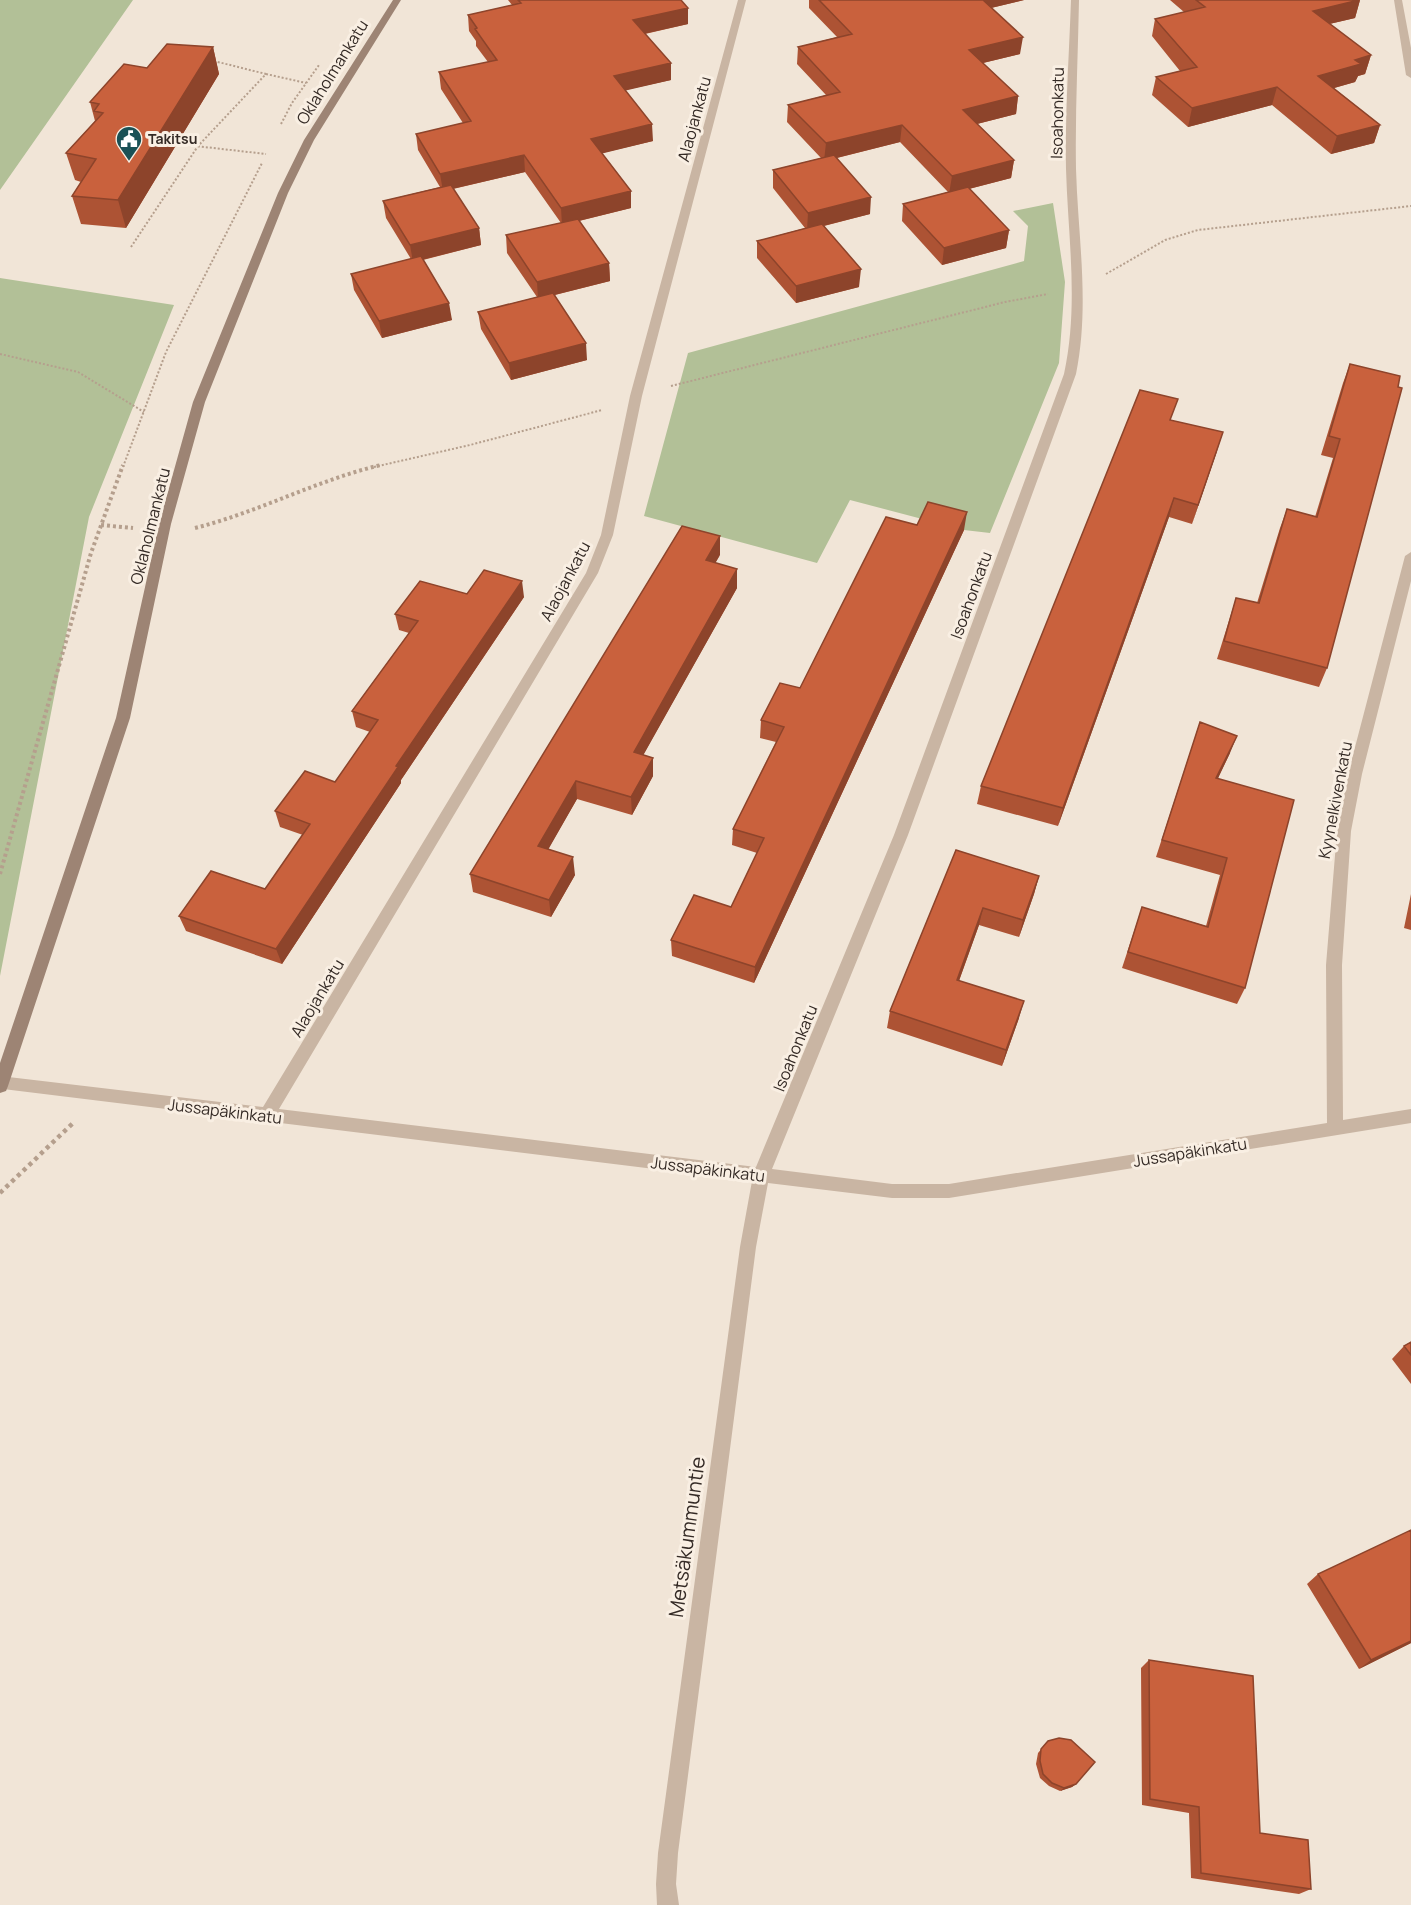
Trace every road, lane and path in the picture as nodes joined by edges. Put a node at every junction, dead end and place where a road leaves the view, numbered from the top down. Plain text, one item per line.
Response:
1 (397, 0) edge
2 (742, 0) edge
3 (1075, 0) edge
4 (1398, 0) edge
5 (325, 56) dead end
6 (208, 60) edge
7 (266, 74) junction
8 (1411, 75) edge
9 (306, 83) junction
10 (277, 134) dead end
11 (178, 144) dead end
12 (271, 144) dead end
13 (198, 146) junction
14 (266, 154) junction
15 (1411, 206) edge
16 (131, 247) dead end
17 (1079, 289) junction
18 (0, 354) edge
19 (636, 396) junction
20 (144, 412) junction
21 (101, 525) junction
22 (164, 530) junction
23 (1411, 556) edge
24 (0, 874) edge
25 (1, 1084) edge
26 (91, 1094) junction
27 (266, 1116) junction
28 (1411, 1116) edge
29 (1335, 1128) junction
30 (761, 1175) junction
31 (0, 1193) edge
32 (668, 1905) edge

1 - 22 street, Oklaholmankatu
2 - 19 street, Alaojankatu
3 - 17 street, Isoahonkatu
4 - 8 street
5 - 9 path
6 - 7 path
7 - 9 path
7 - 13 path
9 - 10 path
11 - 13 path
12 - 14 path
13 - 14 path
13 - 16 path
14 - 20 path
15 - 17 path
17 - 19 path
17 - 30 street, Isoahonkatu
18 - 20 path
19 - 22 path
19 - 27 street, Alaojankatu
20 - 21 path
21 - 22 path
21 - 24 path
22 - 25 street, Oklaholmankatu
23 - 29 street, Kyynelkivenkatu
25 - 26 street, Jussapäkinkatu
26 - 27 street, Jussapäkinkatu
26 - 31 path
27 - 30 street, Jussapäkinkatu
28 - 29 street, Jussapäkinkatu
29 - 30 street, Jussapäkinkatu
30 - 32 street, Metsäkummuntie

